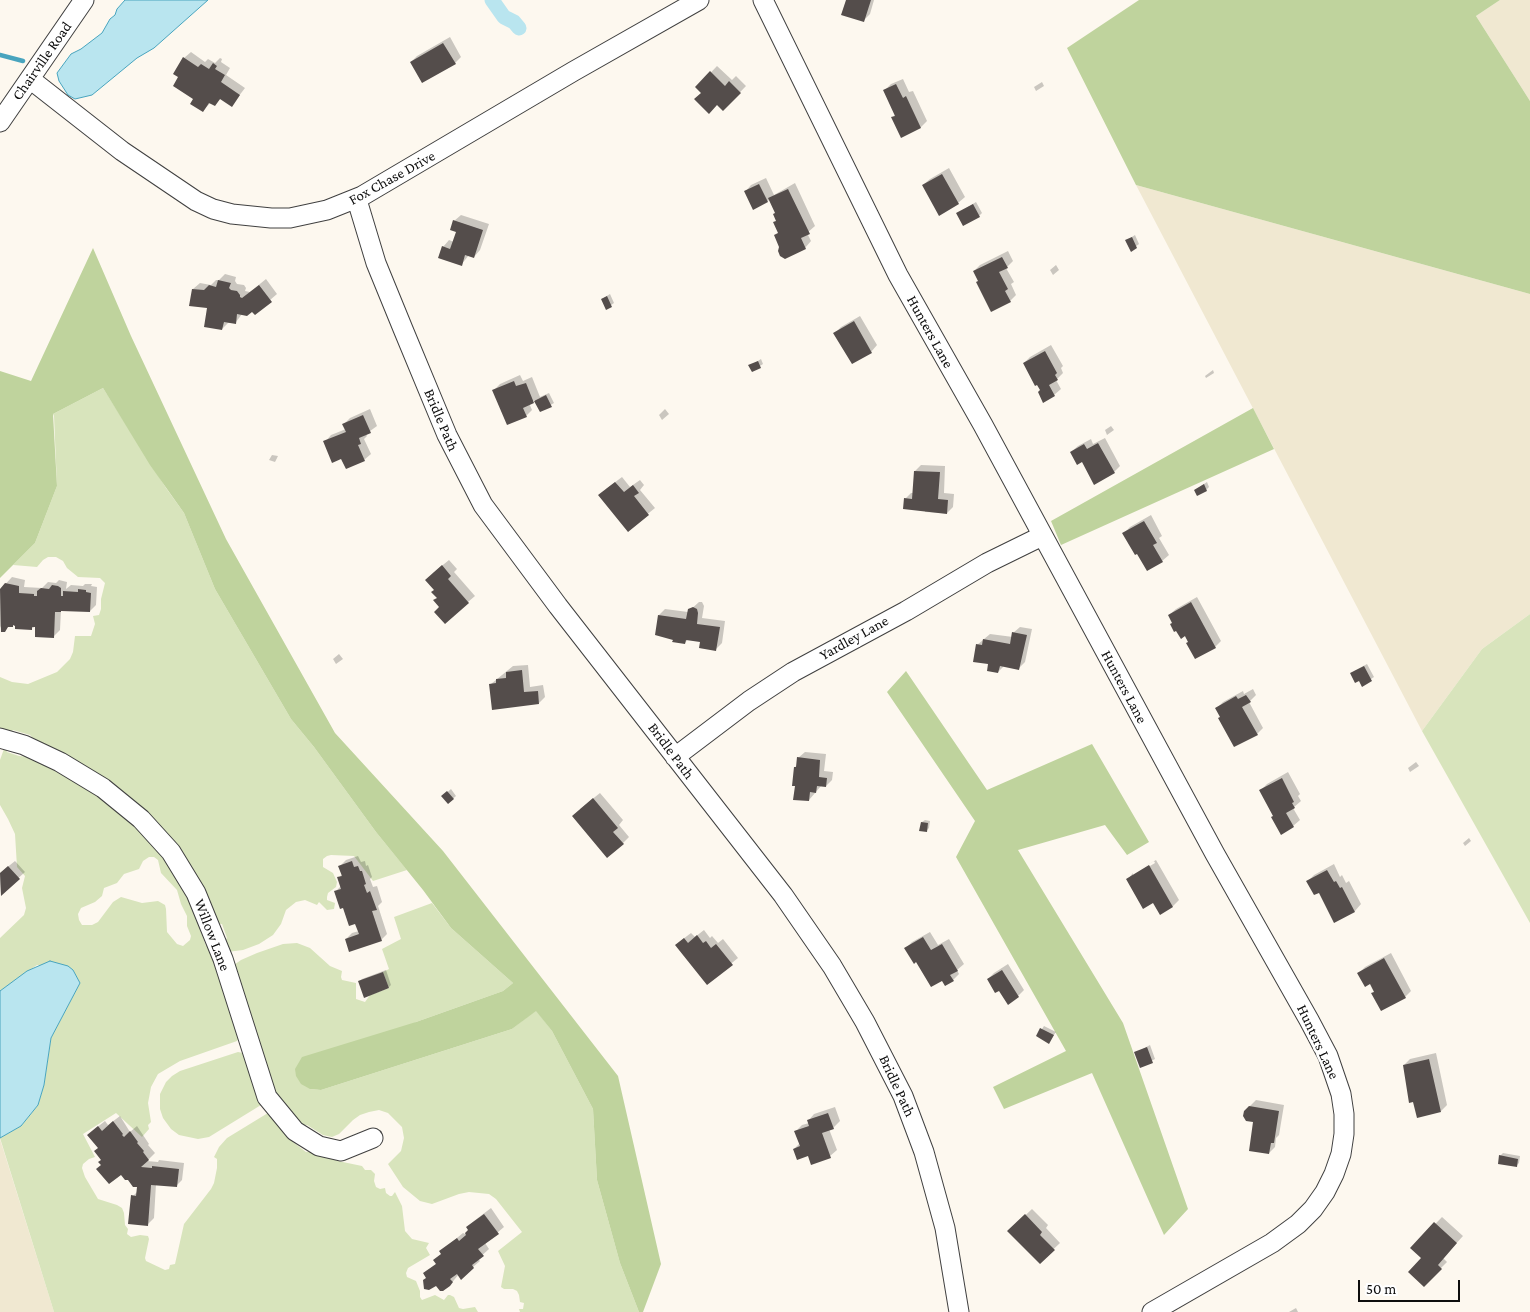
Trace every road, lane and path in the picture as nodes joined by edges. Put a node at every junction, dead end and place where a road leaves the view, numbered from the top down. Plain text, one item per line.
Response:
1 (84, 0) edge
2 (699, 0) edge
3 (763, 0) edge
4 (30, 78) junction
5 (0, 122) edge
6 (357, 200) junction
7 (1042, 536) junction
8 (0, 738) edge
9 (676, 757) junction
10 (373, 1138) dead end
11 (958, 1312) edge
12 (1152, 1312) edge

1 - 4 street, Chairville Road
2 - 6 street, Fox Chase Drive
3 - 7 street, Hunters Lane
4 - 5 street, Chairville Road
4 - 6 street, Fox Chase Drive
6 - 9 street, Bridle Path
7 - 9 street, Yardley Lane
7 - 12 street, Hunters Lane
8 - 10 street, Willow Lane
9 - 11 street, Bridle Path

